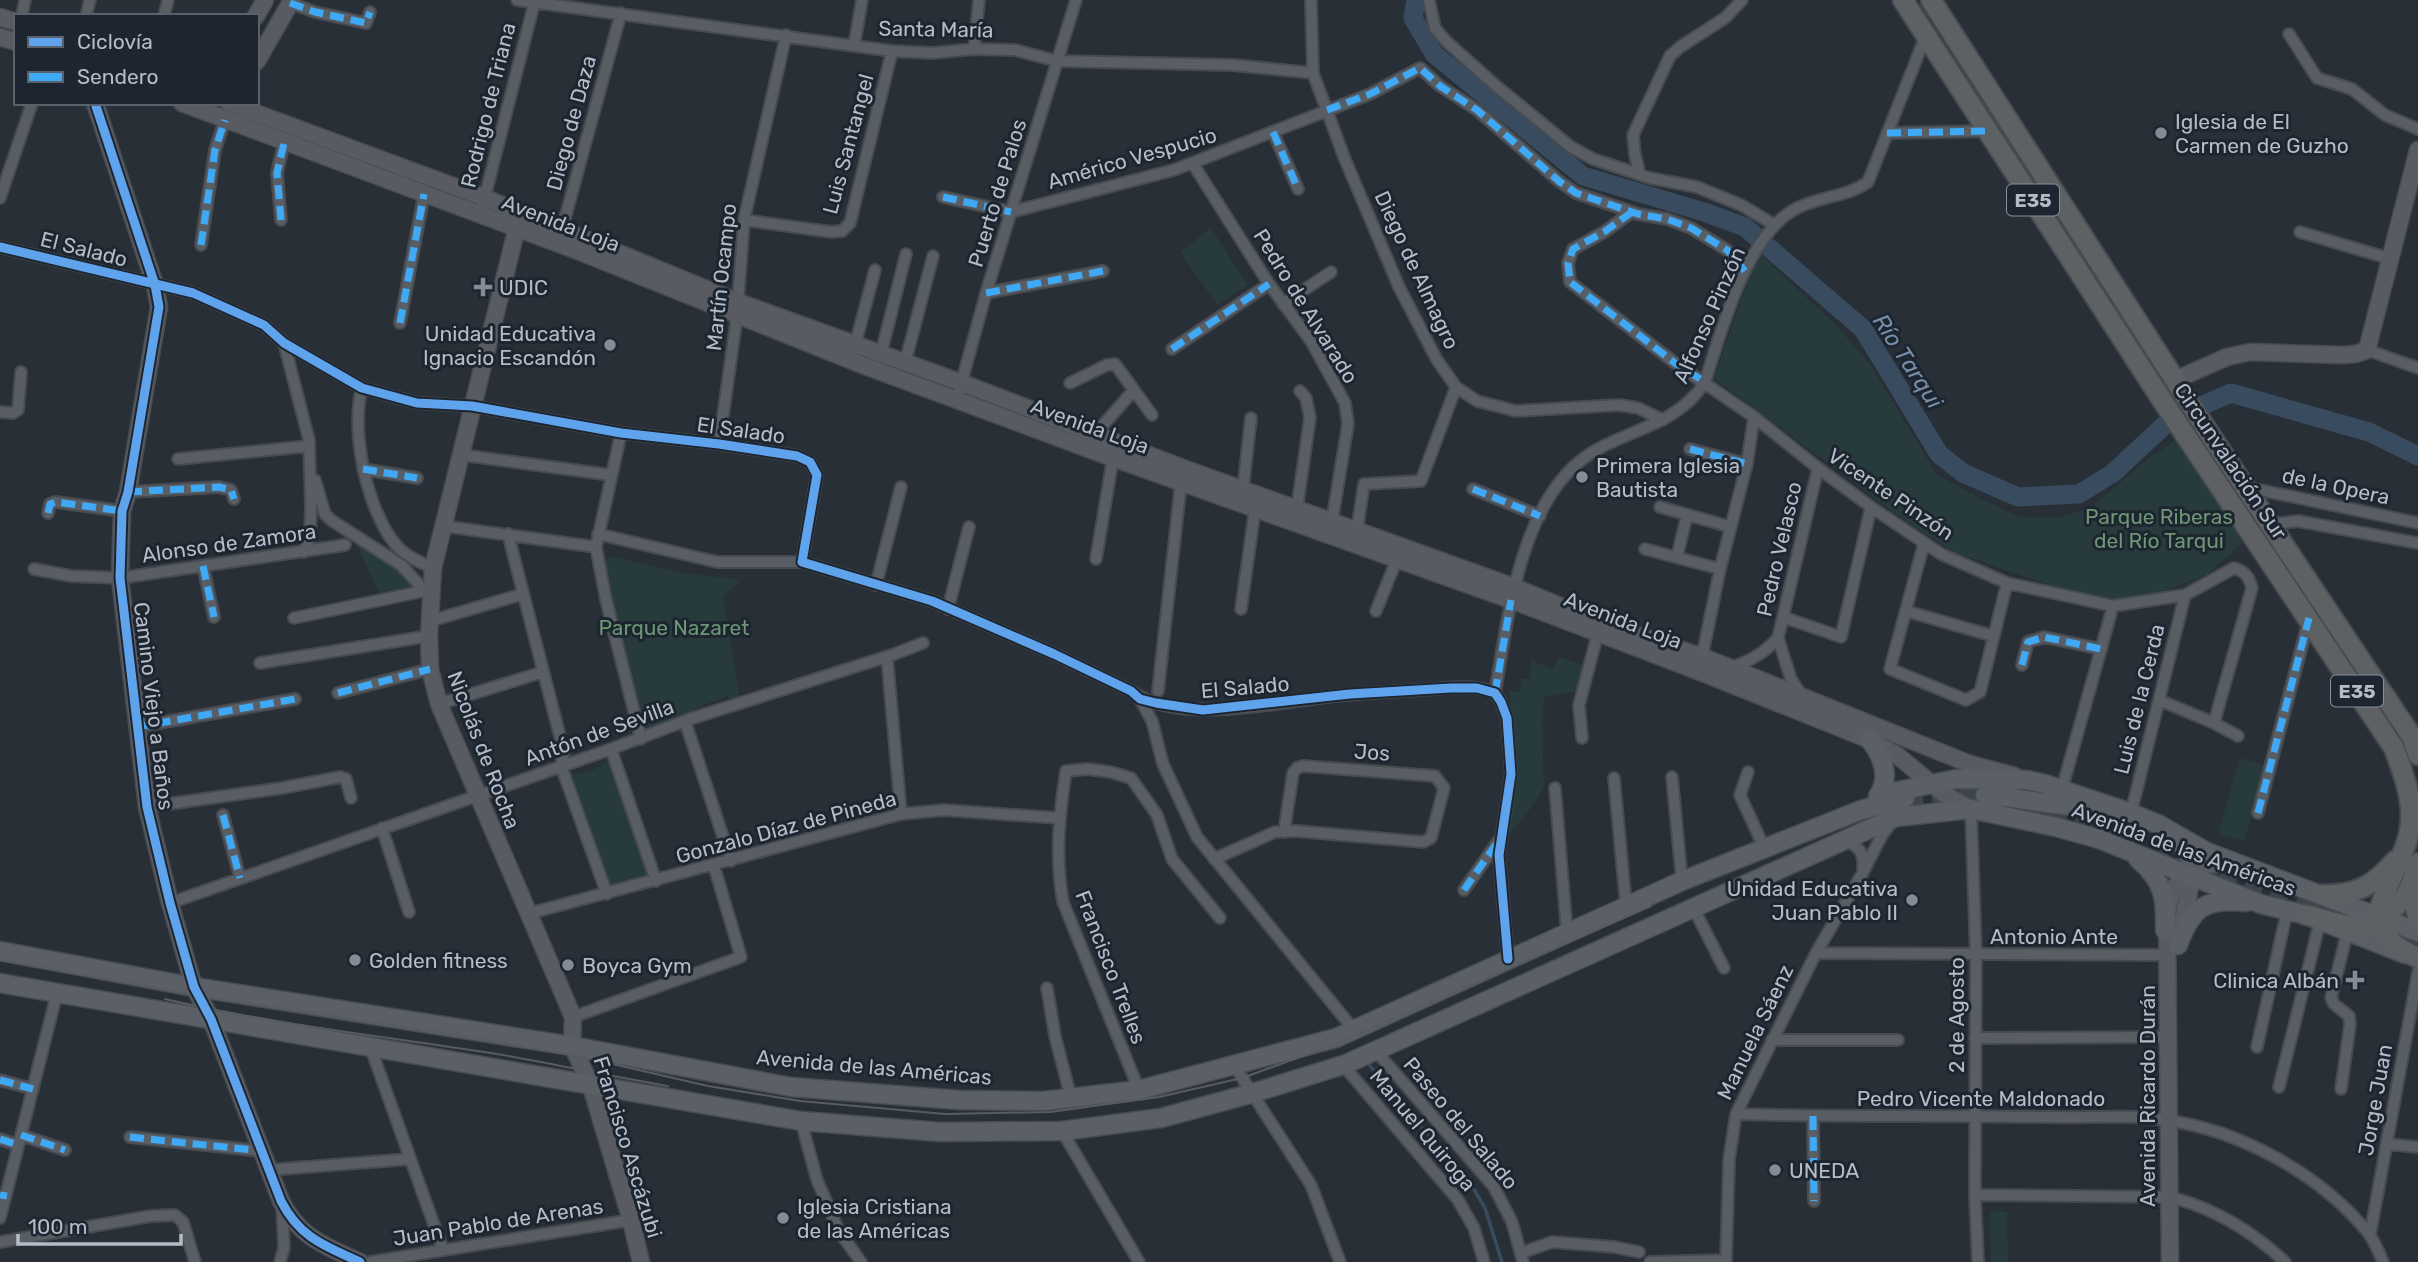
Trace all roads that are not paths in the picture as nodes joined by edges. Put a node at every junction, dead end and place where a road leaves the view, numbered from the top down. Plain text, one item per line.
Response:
1 (517, 0) edge
2 (862, 0) edge
3 (979, 0) edge
4 (1076, 0) edge
5 (1311, 0) edge
6 (1429, 0) edge
7 (1742, 0) edge
8 (1903, 0) edge
9 (1931, 0) edge
10 (291, 1) edge
11 (534, 4) junction
12 (370, 12) dead end
13 (621, 13) junction
14 (2289, 34) dead end
15 (786, 35) junction
16 (1926, 35) junction
17 (854, 46) junction
18 (974, 48) junction
19 (892, 51) junction
20 (259, 57) edge
21 (1057, 61) junction
22 (1313, 73) junction
23 (31, 105) edge
24 (97, 105) edge
25 (232, 105) edge
26 (235, 105) edge
27 (202, 107) edge
28 (1327, 110) junction
29 (225, 120) junction
30 (2418, 129) edge
31 (1989, 131) junction
32 (1273, 132) junction
33 (1887, 133) junction
34 (284, 143) junction
35 (2418, 150) edge
36 (1193, 164) junction
37 (1640, 175) junction
38 (1298, 189) dead end
39 (424, 194) junction
40 (943, 197) dead end
41 (0, 198) edge
42 (485, 198) junction
43 (1011, 212) junction
44 (1632, 212) junction
45 (481, 215) junction
46 (281, 220) dead end
47 (744, 220) junction
48 (518, 221) junction
49 (1775, 225) junction
50 (2300, 232) dead end
51 (559, 237) junction
52 (201, 245) dead end
53 (0, 247) edge
54 (906, 254) dead end
55 (933, 256) dead end
56 (2391, 259) junction
57 (875, 270) dead end
58 (1103, 271) dead end
59 (1745, 271) junction
60 (1331, 272) dead end
61 (1269, 284) junction
62 (155, 285) junction
63 (986, 293) junction
64 (1283, 304) junction
65 (737, 309) junction
66 (400, 323) dead end
67 (284, 343) junction
68 (855, 345) junction
69 (1172, 349) dead end
70 (2367, 350) junction
71 (881, 354) junction
72 (905, 363) junction
73 (2418, 368) edge
74 (22, 372) dead end
75 (1705, 382) junction
76 (962, 383) junction
77 (1070, 383) dead end
78 (2178, 384) junction
79 (1456, 387) junction
80 (362, 388) junction
81 (1134, 390) junction
82 (1300, 391) dead end
83 (957, 399) junction
84 (472, 406) junction
85 (0, 412) edge
86 (1152, 415) dead end
87 (1754, 417) junction
88 (1251, 418) dead end
89 (1662, 420) junction
90 (621, 433) junction
91 (1096, 433) junction
92 (2202, 440) junction
93 (719, 444) junction
94 (309, 446) junction
95 (1690, 449) dead end
96 (463, 455) junction
97 (1113, 458) junction
98 (178, 459) dead end
99 (1747, 464) junction
100 (1818, 468) junction
101 (311, 469) junction
102 (363, 469) junction
103 (611, 475) junction
104 (417, 478) dead end
105 (1181, 482) junction
106 (901, 487) dead end
107 (2246, 487) junction
108 (1243, 489) junction
109 (1473, 489) dead end
110 (128, 492) junction
111 (234, 499) dead end
112 (1871, 507) junction
113 (1297, 508) junction
114 (1660, 508) dead end
115 (1255, 509) junction
116 (122, 511) junction
117 (48, 513) dead end
118 (1688, 514) junction
119 (1540, 516) junction
120 (1332, 521) junction
121 (2271, 523) junction
122 (2418, 523) edge
123 (443, 526) junction
124 (969, 527) dead end
125 (1731, 527) junction
126 (2250, 529) junction
127 (1357, 530) junction
128 (508, 534) junction
129 (598, 534) junction
130 (1924, 543) junction
131 (2418, 543) edge
132 (345, 545) dead end
133 (596, 547) junction
134 (1646, 549) dead end
135 (304, 552) junction
136 (1678, 557) junction
137 (1096, 559) dead end
138 (1397, 559) junction
139 (802, 562) junction
140 (203, 566) junction
141 (433, 568) junction
142 (34, 569) dead end
143 (1720, 569) junction
144 (120, 579) junction
145 (2007, 583) junction
146 (876, 585) junction
147 (428, 590) junction
148 (1512, 593) junction
149 (523, 594) junction
150 (2185, 595) junction
151 (2113, 606) junction
152 (948, 609) junction
153 (1241, 609) dead end
154 (1376, 611) dead end
155 (1906, 611) junction
156 (214, 617) dead end
157 (1783, 617) junction
158 (294, 618) dead end
159 (2309, 618) junction
160 (429, 628) junction
161 (1599, 628) junction
162 (1993, 636) junction
163 (1841, 637) junction
164 (1778, 638) junction
165 (1853, 640) dead end
166 (923, 643) dead end
167 (2101, 649) junction
168 (887, 657) junction
169 (260, 663) dead end
170 (1700, 664) junction
171 (2022, 665) dead end
172 (1730, 668) junction
173 (430, 669) junction
174 (543, 672) junction
175 (1158, 691) dead end
176 (338, 693) dead end
177 (1495, 693) junction
178 (1801, 695) junction
179 (295, 699) dead end
180 (1140, 699) junction
181 (2159, 700) junction
182 (439, 704) junction
183 (685, 721) junction
184 (2214, 723) junction
185 (136, 727) junction
186 (2238, 736) dead end
187 (1582, 738) dead end
188 (641, 739) junction
189 (1870, 740) junction
190 (611, 749) junction
191 (2418, 755) edge
192 (561, 766) junction
193 (1748, 772) dead end
194 (1672, 777) dead end
195 (1614, 778) dead end
196 (2027, 780) junction
197 (1930, 783) junction
198 (1555, 788) dead end
199 (2062, 789) junction
200 (477, 795) junction
201 (1985, 795) tunnel mouth
202 (1878, 796) junction
203 (351, 798) dead end
204 (1903, 806) junction
205 (147, 807) junction
206 (1971, 809) junction
207 (2123, 810) junction
208 (2258, 813) dead end
209 (901, 814) junction
210 (223, 815) dead end
211 (1059, 818) junction
212 (2160, 825) junction
213 (382, 828) junction
214 (1284, 832) junction
215 (1499, 840) junction
216 (1762, 842) junction
217 (1817, 851) junction
218 (2130, 852) junction
219 (1214, 859) junction
220 (732, 861) junction
221 (2413, 861) edge
222 (714, 866) junction
223 (1712, 870) junction
224 (2252, 870) junction
225 (2189, 873) junction
226 (1862, 874) junction
227 (240, 878) junction
228 (656, 881) junction
229 (1682, 881) junction
230 (1464, 890) dead end
231 (607, 894) junction
232 (2321, 895) junction
233 (170, 903) junction
234 (2261, 904) junction
235 (1626, 905) junction
236 (1693, 907) junction
237 (408, 912) dead end
238 (527, 914) junction
239 (2304, 915) junction
240 (1220, 918) dead end
241 (2381, 918) junction
242 (2418, 918) edge
243 (1658, 923) junction
244 (2165, 930) junction
245 (1567, 932) junction
246 (2418, 932) edge
247 (2347, 933) junction
248 (2173, 950) junction
249 (0, 951) edge
250 (1816, 953) junction
251 (1976, 956) junction
252 (2418, 958) edge
253 (1508, 959) junction
254 (1724, 968) dead end
255 (2418, 971) edge
256 (0, 983) edge
257 (194, 987) junction
258 (1047, 988) dead end
259 (57, 993) junction
260 (573, 1017) junction
261 (211, 1018) junction
262 (1352, 1031) junction
263 (2168, 1037) junction
264 (1975, 1038) junction
265 (1772, 1040) junction
266 (1898, 1040) dead end
267 (370, 1046) junction
268 (572, 1046) junction
269 (2257, 1047) dead end
270 (1373, 1052) junction
271 (1344, 1064) junction
272 (1234, 1065) junction
273 (0, 1080) edge
274 (590, 1083) junction
275 (2279, 1087) dead end
276 (33, 1089) junction
277 (2341, 1089) dead end
278 (1139, 1090) junction
279 (1253, 1093) junction
280 (1071, 1098) junction
281 (1736, 1114) junction
282 (1975, 1115) junction
283 (1813, 1116) junction
284 (801, 1121) junction
285 (2173, 1121) junction
286 (1062, 1132) junction
287 (130, 1137) dead end
288 (0, 1139) edge
289 (19, 1140) junction
290 (2387, 1144) junction
291 (2418, 1147) edge
292 (65, 1150) dead end
293 (262, 1151) junction
294 (410, 1158) junction
295 (268, 1170) junction
296 (1975, 1195) junction
297 (3, 1196) edge
298 (2173, 1198) junction
299 (1814, 1200) dead end
300 (281, 1201) junction
301 (0, 1218) edge
302 (631, 1220) junction
303 (2370, 1235) junction
304 (0, 1242) edge
305 (443, 1250) junction
306 (1639, 1252) dead end
307 (1522, 1258) edge
308 (1726, 1261) edge
309 (195, 1262) edge
310 (280, 1262) edge
311 (360, 1262) edge
312 (370, 1262) edge
313 (641, 1262) edge
314 (861, 1262) edge
315 (1137, 1262) edge
316 (1340, 1262) edge
317 (1484, 1262) edge
318 (1650, 1262) edge
319 (1978, 1262) edge
320 (2170, 1262) edge
321 (2178, 1262) edge
322 (2285, 1262) edge
323 (2383, 1262) edge

1 - 11 street, Santa María
2 - 17 street, Luis Santangel
3 - 18 street
4 - 21 street, Puerto de Palos
5 - 22 street, Diego de Almagro
6 - 37 street
7 - 37 street
8 - 16 highway, Circunvalación Sur / E35
9 - 78 highway, Circunvalación Sur / E35
10 - 12 street
10 - 20 main road
11 - 13 street, Santa María
11 - 42 street, Rodrigo de Triana
13 - 15 street, Santa María
13 - 51 street, Diego de Daza
14 - 30 street
15 - 17 street, Santa María
15 - 47 street, Martín Ocampo
16 - 31 highway, Circunvalación Sur / E35
16 - 33 street, Alfonso Pinzón
17 - 19 street, Santa María
18 - 19 street, Santa María
18 - 21 street, Santa María
19 - 47 street, Luis Santangel
21 - 22 street, Santa María
21 - 43 street, Puerto de Palos
22 - 28 street, Diego de Almagro
23 - 41 street
24 - 62 main road, Camino Viejo a Baños
25 - 29 main road
26 - 42 main road, Avenida Loja
27 - 29 main road, Avenida Loja
28 - 32 street, Américo Vespucio
28 - 44 street, Américo Vespucio
28 - 79 street, Diego de Almagro
29 - 34 main road, Avenida Loja
29 - 52 street
31 - 33 street
31 - 92 highway, Circunvalación Sur / E35
32 - 36 street, Américo Vespucio
32 - 38 street
33 - 49 street, Alfonso Pinzón
34 - 39 main road, Avenida Loja
34 - 46 street
35 - 56 main road
36 - 43 street, Américo Vespucio
36 - 61 street, Pedro de Alvarado
37 - 49 street
39 - 45 main road, Avenida Loja
39 - 66 street
40 - 43 street, Américo Vespucio
42 - 45 street, Rodrigo de Triana
42 - 48 main road, Avenida Loja
43 - 63 street, Puerto de Palos
44 - 59 street
44 - 75 street, Vicente Pinzón
45 - 48 main road, Avenida Loja
47 - 65 street, Martín Ocampo
48 - 51 main road, Avenida Loja
48 - 84 main road, Nicolás de Rocha
49 - 59 street, Alfonso Pinzón
50 - 56 street
51 - 65 main road, Avenida Loja
53 - 62 street, El Salado
54 - 71 street
55 - 72 street
56 - 70 main road
57 - 68 street
58 - 63 street
59 - 75 street, Alfonso Pinzón
60 - 64 street
61 - 64 street, Pedro de Alvarado
61 - 69 street
62 - 67 street, El Salado
62 - 110 main road, Camino Viejo a Baños
63 - 76 street, Puerto de Palos
64 - 120 street, Pedro de Alvarado
65 - 68 main road, Avenida Loja
65 - 83 main road, Avenida Loja
65 - 93 street, Martín Ocampo
67 - 80 street, El Salado
67 - 94 street
68 - 71 main road, Avenida Loja
70 - 73 street
70 - 78 main road
71 - 72 main road, Avenida Loja
72 - 76 main road, Avenida Loja
74 - 85 street
75 - 87 street, Vicente Pinzón
75 - 89 street, Alfonso Pinzón
76 - 83 street, Puerto de Palos
76 - 91 main road, Avenida Loja
77 - 81 street
78 - 92 highway, Circunvalación Sur / E35
79 - 89 street, Diego de Almagro
79 - 127 street
80 - 84 street, El Salado
80 - 102 street
81 - 86 street
81 - 91 street
82 - 113 street
83 - 97 main road, Avenida Loja
84 - 90 street, El Salado
84 - 96 main road, Nicolás de Rocha
87 - 99 street
87 - 100 street, Vicente Pinzón
88 - 108 street
89 - 119 street, Alfonso Pinzón
90 - 93 street, El Salado
90 - 103 street
91 - 108 main road, Avenida Loja
92 - 107 highway, Circunvalación Sur / E35
92 - 126 highway, Circunvalación Sur / E35
93 - 139 street, El Salado
94 - 98 street
94 - 101 street
95 - 99 street
96 - 103 street
96 - 123 main road, Nicolás de Rocha
97 - 105 main road, Avenida Loja
97 - 137 street
99 - 125 street
100 - 112 street, Vicente Pinzón
100 - 157 street, Pedro Velasco
101 - 135 street
101 - 147 street, Alonso de Zamora
102 - 104 street
102 - 141 street
103 - 129 street
105 - 115 main road, Avenida Loja
105 - 175 street
106 - 146 street
107 - 121 highway, Circunvalación Sur / E35
107 - 122 street, de la Opera
108 - 113 main road, Avenida Loja
109 - 119 street
110 - 111 street
110 - 116 main road, Camino Viejo a Baños
112 - 130 street, Vicente Pinzón
112 - 163 street
113 - 120 main road, Avenida Loja
114 - 118 street
115 - 138 main road, Avenida Loja
115 - 153 street
116 - 117 street
116 - 144 main road, Camino Viejo a Baños
118 - 125 street
118 - 136 street
119 - 148 street, Alfonso Pinzón
120 - 127 main road, Avenida Loja
121 - 126 street, de la Opera
121 - 131 street, de la Opera
121 - 191 highway, Circunvalación Sur / E35
123 - 128 street
123 - 141 main road, Nicolás de Rocha
124 - 152 street
125 - 143 street
126 - 159 highway, Circunvalación Sur / E35
127 - 148 main road, Avenida Loja
128 - 133 street
128 - 149 street
129 - 133 street
129 - 139 street
130 - 145 street, Vicente Pinzón
130 - 155 street
132 - 135 street, Alonso de Zamora
133 - 188 street
134 - 136 street
135 - 140 street, Alonso de Zamora
136 - 143 street
138 - 148 main road, Avenida Loja
138 - 154 street
139 - 146 street, El Salado
140 - 144 street, Alonso de Zamora
140 - 156 street
141 - 147 main road, Nicolás de Rocha
142 - 144 street, Alonso de Zamora
143 - 170 street
144 - 185 main road, Camino Viejo a Baños
145 - 151 street, Vicente Pinzón
145 - 162 street
146 - 152 street, El Salado
147 - 158 street
147 - 160 main road, Nicolás de Rocha
148 - 161 main road, Avenida Loja
148 - 177 street, Alfonso Pinzón
149 - 160 street
149 - 174 street
150 - 151 street, Vicente Pinzón
150 - 181 street, Luis de la Cerda
150 - 184 street, Vicente Pinzón
151 - 167 street
152 - 180 street, El Salado
155 - 162 street
155 - 162 street
157 - 163 street
157 - 164 street, Pedro Velasco
159 - 208 street
159 - 221 highway, Circunvalación Sur / E35
160 - 169 street
160 - 173 main road, Nicolás de Rocha
161 - 170 main road, Avenida Loja
161 - 187 street
163 - 165 street
164 - 172 street, Pedro Velasco
164 - 178 street, Pedro Velasco
166 - 168 street, Antón de Sevilla
167 - 171 street
167 - 199 street
168 - 183 street, Antón de Sevilla
168 - 209 street
170 - 172 main road, Avenida Loja
170 - 189 main road, Avenida Loja
172 - 178 main road, Avenida Loja
173 - 176 street
173 - 182 main road, Nicolás de Rocha
174 - 182 street
174 - 192 street
177 - 180 street, El Salado
177 - 215 street
178 - 196 main road, Avenida Loja
179 - 185 street
180 - 219 street
181 - 184 street
181 - 207 street, Luis de la Cerda
182 - 200 main road, Nicolás de Rocha
183 - 188 street, Antón de Sevilla
183 - 220 street
184 - 186 street
185 - 205 main road, Camino Viejo a Baños
188 - 190 street, Antón de Sevilla
189 - 197 main road, Avenida Loja
189 - 202 main road
190 - 192 street, Antón de Sevilla
190 - 228 street
192 - 200 street, Antón de Sevilla
192 - 231 street
193 - 216 street
194 - 229 street
195 - 235 street
196 - 197 main road, Avenida de las Américas
196 - 199 main road, Avenida de las Américas
197 - 202 main road, Avenida de las Américas
197 - 206 main road, Avenida Loja
198 - 245 street
199 - 207 main road, Avenida de las Américas
200 - 213 street, Antón de Sevilla
200 - 238 main road, Nicolás de Rocha
201 - 207 main road
202 - 216 main road, Avenida de las Américas
203 - 205 street
204 - 206 main road, Avenida de las Américas
204 - 217 main road, Avenida de las Américas
204 - 223 main road, Avenida de las Américas
204 - 226 street, Manuela Sáenz
204 - 243 main road, Avenida de las Américas
205 - 233 main road, Camino Viejo a Baños
206 - 218 main road, Avenida de las Américas
206 - 251 street, 2 de Agosto
207 - 212 main road, Avenida de las Américas
209 - 211 street, Gonzalo Díaz de Pineda
209 - 220 street, Gonzalo Díaz de Pineda
210 - 227 street
211 - 240 street, Francisco Trelles
211 - 278 street, Francisco Trelles
212 - 224 main road, Avenida de las Américas
212 - 225 main road
213 - 227 street, Antón de Sevilla
213 - 237 street
214 - 214 street, Jos
214 - 219 street
215 - 230 street
215 - 253 street
216 - 223 main road, Avenida de las Américas
217 - 226 street
217 - 236 main road, Avenida de las Américas
218 - 225 main road, Avenida de las Américas
218 - 244 main road
219 - 262 street
220 - 222 street, Gonzalo Díaz de Pineda
221 - 232 highway
221 - 241 highway
221 - 242 highway, E35
222 - 228 street, Gonzalo Díaz de Pineda
222 - 260 street
223 - 229 main road, Avenida de las Américas
224 - 225 main road
224 - 232 main road, Avenida de las Américas
225 - 234 main road, Avenida de las Américas
225 - 244 main road, Avenida Ricardo Durán
225 - 248 main road
226 - 250 street, Manuela Sáenz
227 - 233 street, Antón de Sevilla
228 - 231 street, Gonzalo Díaz de Pineda
229 - 235 main road, Avenida de las Américas
231 - 238 street, Gonzalo Díaz de Pineda
232 - 241 main road, Avenida de las Américas
233 - 257 main road, Camino Viejo a Baños
234 - 239 main road, Avenida de las Américas
234 - 248 main road
235 - 245 main road, Avenida de las Américas
236 - 243 main road, Avenida de las Américas
236 - 254 street
238 - 260 main road, Nicolás de Rocha
239 - 241 highway
239 - 247 main road, Avenida de las Américas
239 - 269 street
239 - 275 street
241 - 246 main road, Avenida de las Américas
241 - 252 highway
243 - 270 main road, Avenida de las Américas
244 - 248 main road, Avenida Ricardo Durán
245 - 253 main road, Avenida de las Américas
247 - 252 main road, Avenida de las Américas
247 - 277 street
248 - 251 street, Antonio Ante
248 - 263 main road, Avenida Ricardo Durán
248 - 285 main road, Avenida Ricardo Durán
249 - 257 main road, Avenida de las Américas
250 - 251 street, Antonio Ante
250 - 265 street, Manuela Sáenz
251 - 264 street, 2 de Agosto
253 - 262 main road, Avenida de las Américas
255 - 290 street, Jorge Juan
256 - 259 main road, Avenida de las Américas
257 - 261 main road, Camino Viejo a Baños
257 - 268 main road, Avenida de las Américas
258 - 280 street
259 - 261 main road, Avenida de las Américas
259 - 276 street
260 - 268 main road, Nicolás de Rocha
261 - 267 main road, Avenida de las Américas
261 - 293 main road, Camino Viejo a Baños
262 - 272 main road, Avenida de las Américas
263 - 264 street
263 - 285 main road, Avenida Ricardo Durán
264 - 282 street, 2 de Agosto
265 - 266 street
265 - 281 street, Manuela Sáenz
267 - 274 main road, Avenida de las Américas
267 - 294 street
268 - 274 main road, Francisco Ascázubi
268 - 280 main road, Avenida de las Américas
270 - 271 main road, Avenida de las Américas
270 - 307 street, Paseo del Salado
271 - 279 main road, Avenida de las Américas
271 - 317 street, Manuel Quiroga
272 - 278 main road, Avenida de las Américas
272 - 279 street
273 - 276 street
274 - 284 main road, Avenida de las Américas
274 - 302 main road, Francisco Ascázubi
276 - 289 street
278 - 280 main road, Avenida de las Américas
279 - 286 main road, Avenida de las Américas
279 - 316 street
281 - 283 street, Pedro Vicente Maldonado
281 - 308 street, Manuela Sáenz
282 - 283 street, Pedro Vicente Maldonado
282 - 285 street, Pedro Vicente Maldonado
282 - 296 street, 2 de Agosto
283 - 299 street
284 - 286 main road, Avenida de las Américas
284 - 314 street
285 - 298 main road, Avenida Ricardo Durán
285 - 303 street, Pedro Vicente Maldonado
286 - 315 street
287 - 293 street
288 - 289 street
289 - 292 street
289 - 297 street
290 - 291 street
290 - 303 street, Jorge Juan
293 - 295 main road, Camino Viejo a Baños
294 - 295 street
294 - 305 street
295 - 300 main road, Camino Viejo a Baños
296 - 298 street
296 - 319 street, 2 de Agosto
297 - 301 street
298 - 320 main road, Avenida Ricardo Durán
298 - 321 main road, Avenida Ricardo Durán
298 - 322 street
300 - 310 street
300 - 311 main road, Camino Viejo a Baños
302 - 305 street, Juan Pablo de Arenas
302 - 313 main road, Francisco Ascázubi
303 - 323 street, Pedro Vicente Maldonado
304 - 309 street
305 - 312 street, Juan Pablo de Arenas
306 - 307 street
308 - 318 street

